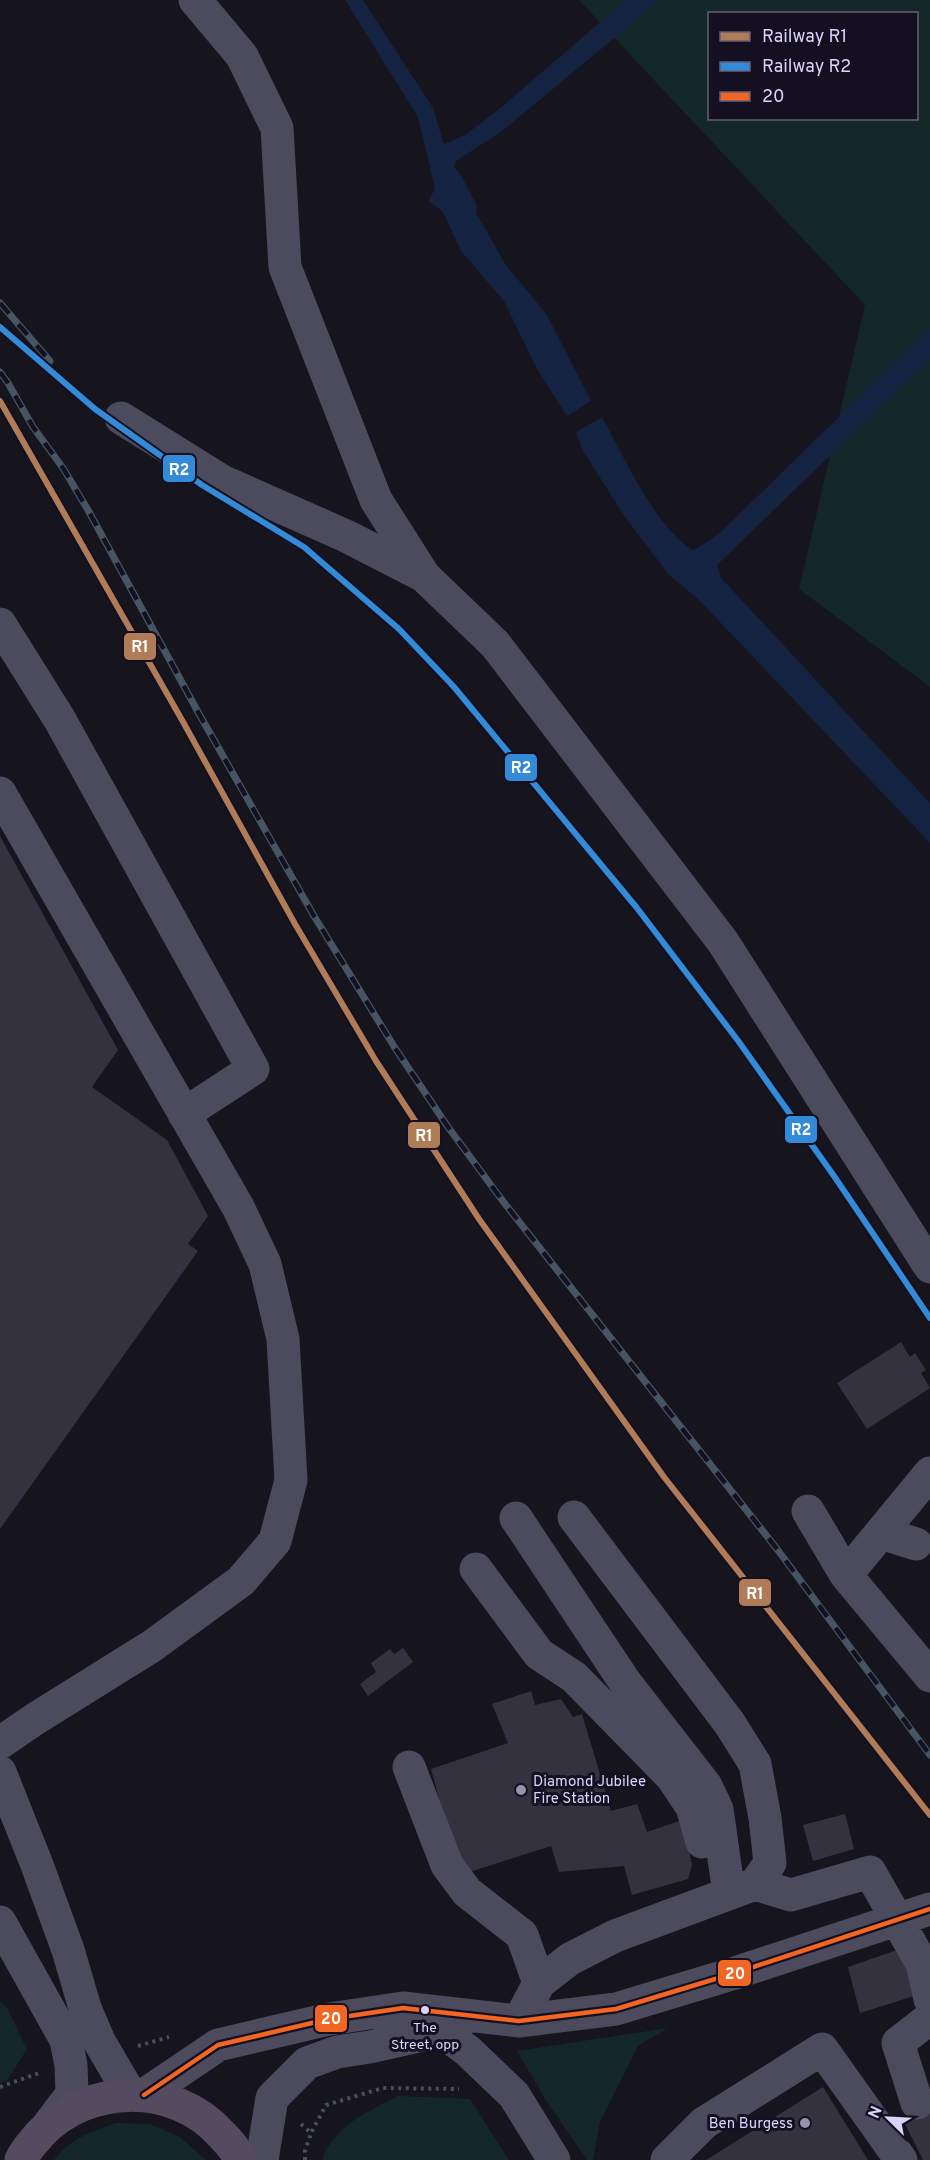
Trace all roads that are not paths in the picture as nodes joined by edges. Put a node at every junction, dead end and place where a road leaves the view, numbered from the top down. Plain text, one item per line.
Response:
1 (195, 0) edge
2 (121, 418) dead end
3 (423, 576) junction
4 (0, 624) edge
5 (0, 793) edge
6 (184, 1114) junction
7 (930, 1267) edge
8 (930, 1473) edge
9 (808, 1511) dead end
10 (574, 1517) dead end
11 (516, 1518) dead end
12 (881, 1533) junction
13 (916, 1544) dead end
14 (476, 1569) dead end
15 (846, 1575) junction
16 (930, 1676) edge
17 (0, 1743) edge
18 (409, 1767) dead end
19 (0, 1772) edge
20 (730, 1894) junction
21 (930, 1908) edge
22 (0, 1922) edge
23 (0, 1948) edge
24 (0, 1964) edge
25 (539, 1983) junction
26 (37, 1986) junction
27 (930, 1999) edge
28 (930, 2018) edge
29 (519, 2021) junction
30 (454, 2023) junction
31 (137, 2095) junction
32 (917, 2103) dead end
33 (50, 2123) junction
34 (15, 2156) edge
35 (241, 2160) edge
36 (262, 2160) edge
37 (554, 2160) edge
38 (668, 2160) edge
39 (902, 2160) edge

1 - 3 street
2 - 3 street
3 - 7 street
4 - 6 street
5 - 6 street
6 - 17 street
8 - 12 street
9 - 15 street
10 - 20 street
11 - 20 street
12 - 13 street
12 - 15 street
14 - 20 street
15 - 16 street
18 - 25 street
19 - 31 street
20 - 25 street
20 - 27 street
21 - 29 street
22 - 26 street
23 - 26 street
24 - 26 street
25 - 29 street
26 - 33 street
28 - 32 street
29 - 30 street
30 - 31 street
30 - 36 street
30 - 37 street
31 - 33 main road
31 - 35 main road
33 - 34 main road
38 - 39 street

